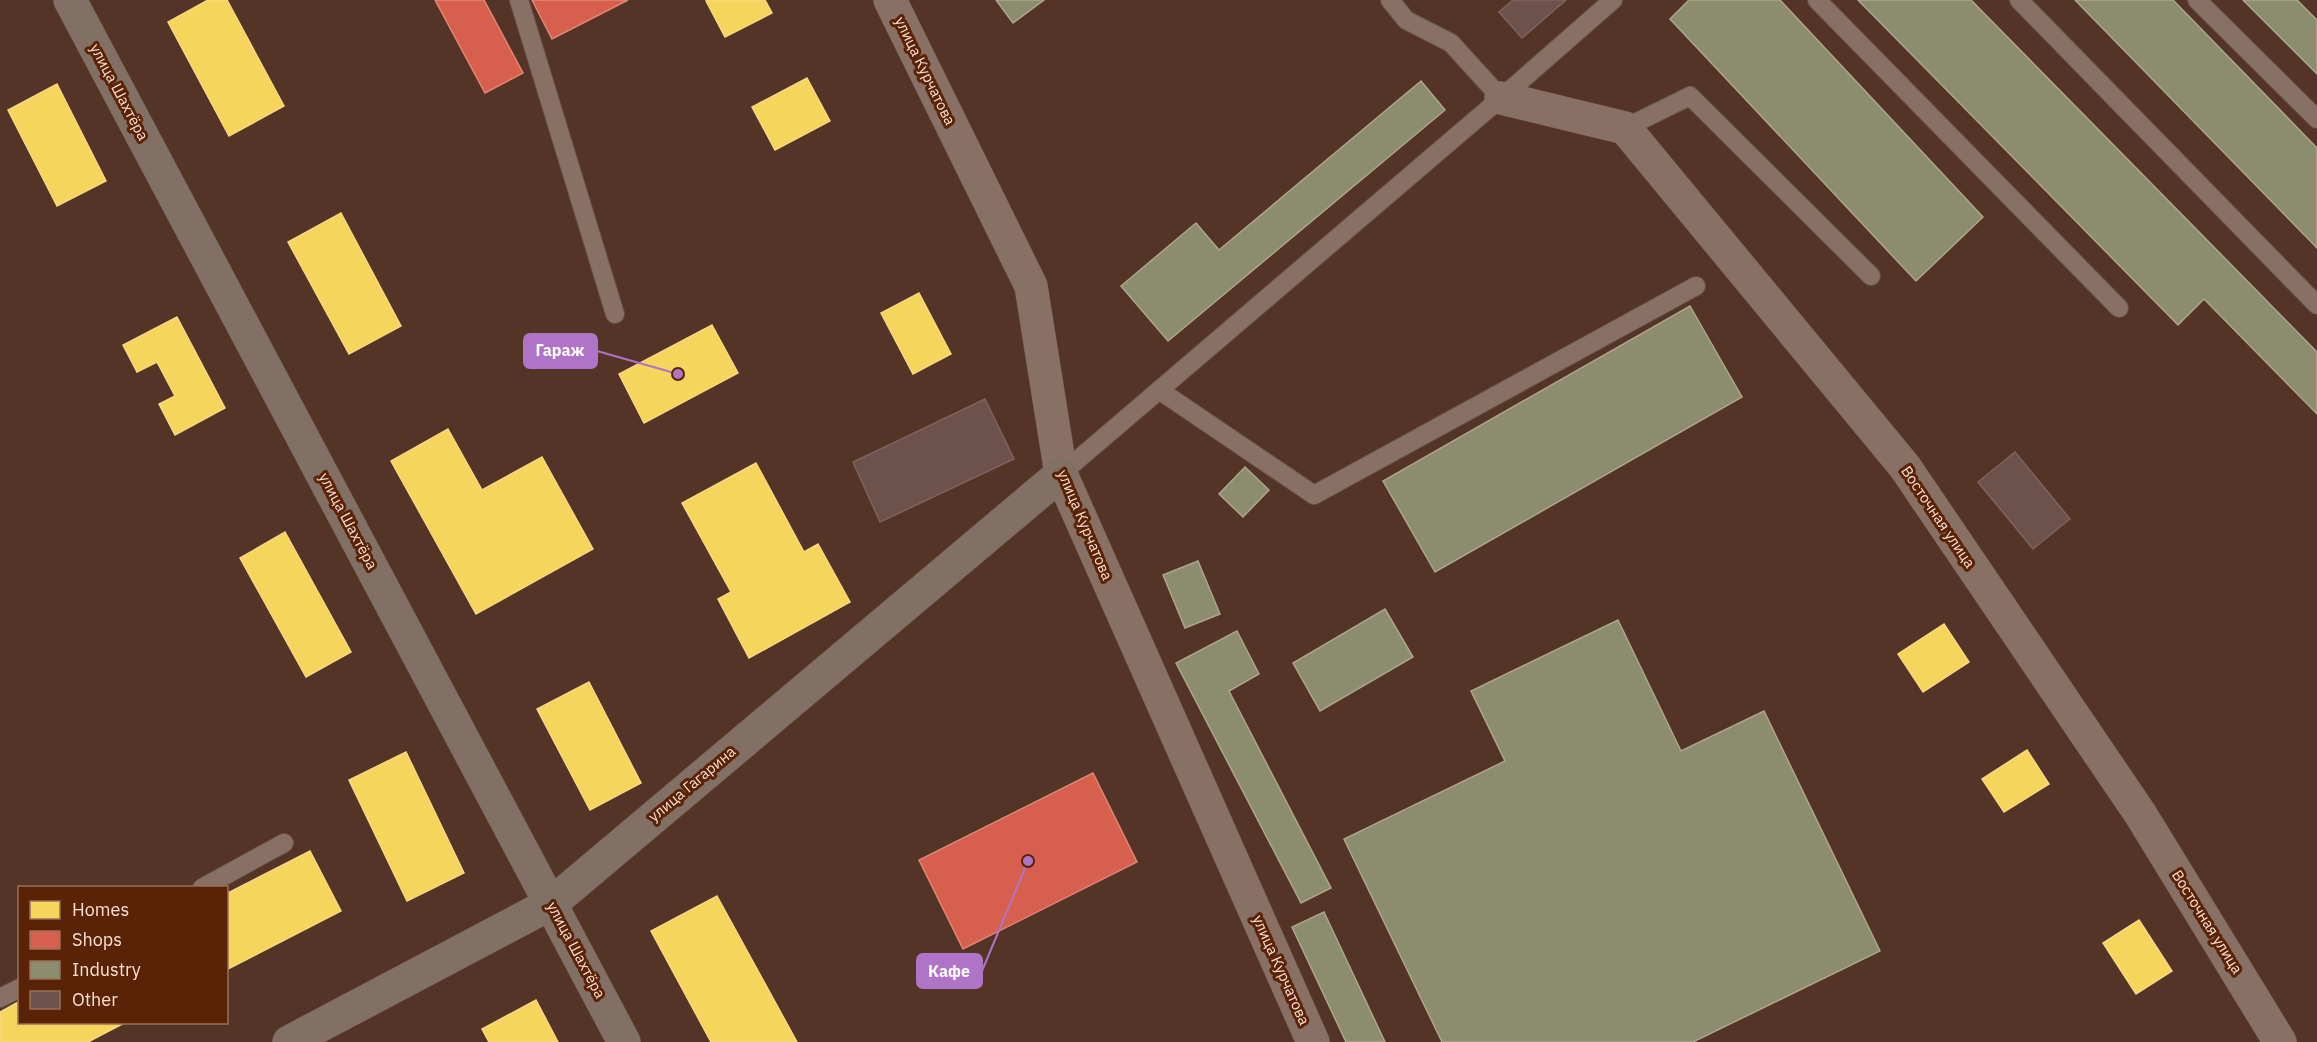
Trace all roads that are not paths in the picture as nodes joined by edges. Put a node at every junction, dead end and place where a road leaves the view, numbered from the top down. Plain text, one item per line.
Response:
1 (70, 0) edge
2 (519, 0) edge
3 (890, 0) edge
4 (1390, 0) edge
5 (1612, 0) edge
6 (1817, 0) edge
7 (2019, 0) edge
8 (2197, 0) edge
9 (1501, 98) junction
10 (2317, 119) edge
11 (1625, 128) junction
12 (1870, 276) dead end
13 (1696, 286) dead end
14 (2317, 305) edge
15 (2119, 308) dead end
16 (615, 314) dead end
17 (1159, 390) junction
18 (1061, 474) junction
19 (284, 843) dead end
20 (206, 886) edge
21 (552, 903) junction
22 (18, 988) edge
23 (0, 998) edge
24 (288, 1042) edge
25 (624, 1042) edge
26 (1313, 1042) edge
27 (2280, 1042) edge

1 - 21 street, улица Шахтёра
2 - 16 lane
3 - 18 street, улица Курчатова
4 - 9 lane
5 - 9 lane
6 - 15 lane
7 - 14 lane
8 - 10 lane
9 - 11 street
9 - 17 lane
11 - 12 lane
11 - 27 street, Восточная улица
13 - 17 lane
17 - 18 lane
18 - 21 street, улица Гагарина
18 - 26 street, улица Курчатова
19 - 20 lane
21 - 24 street, улица Гагарина
21 - 25 street, улица Шахтёра
22 - 23 lane

